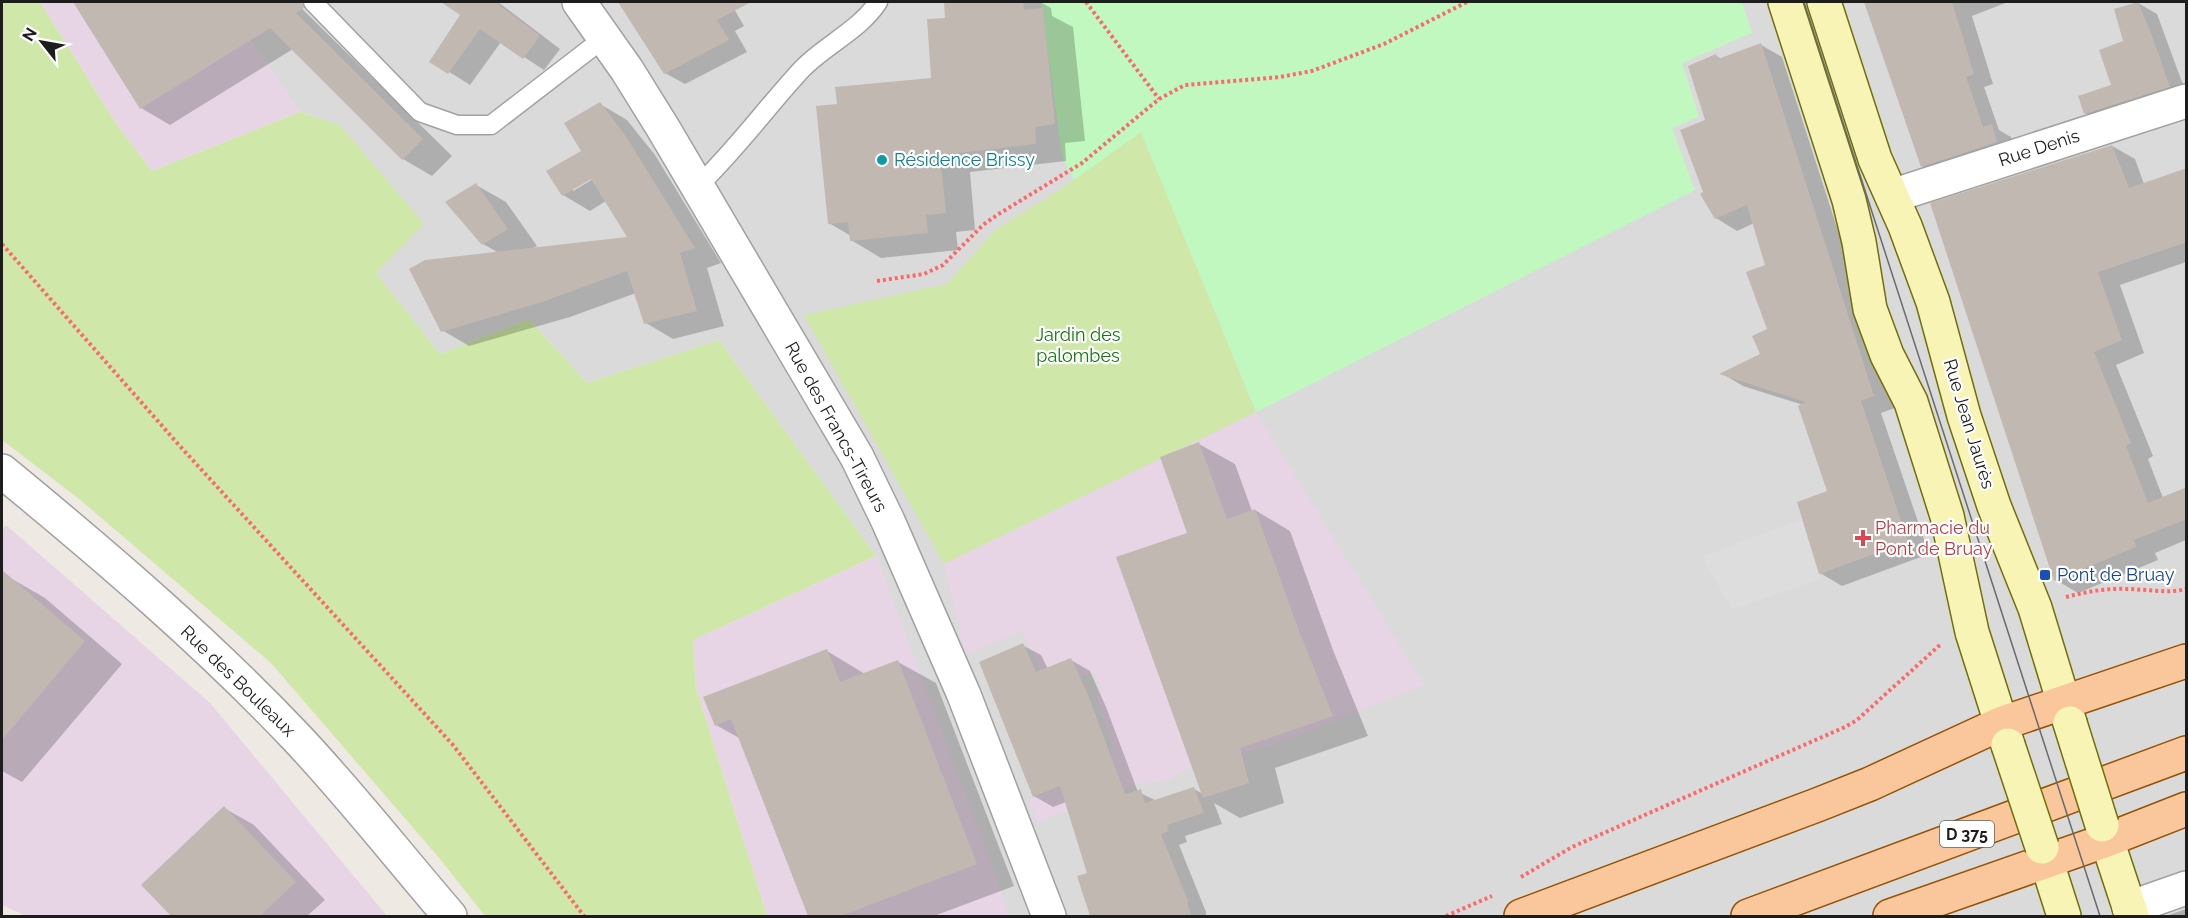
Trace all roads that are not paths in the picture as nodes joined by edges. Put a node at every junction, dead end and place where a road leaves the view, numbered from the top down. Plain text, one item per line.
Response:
1 (313, 2) edge
2 (579, 2) edge
3 (878, 2) edge
4 (1785, 2) edge
5 (1824, 2) edge
6 (604, 38) junction
7 (2187, 101) edge
8 (697, 187) junction
9 (1892, 196) junction
10 (2, 471) edge
11 (2187, 661) edge
12 (2067, 713) junction
13 (2004, 735) junction
14 (2187, 753) edge
15 (2187, 809) edge
16 (2104, 832) junction
17 (2044, 854) junction
18 (2187, 888) edge
19 (2130, 912) edge
20 (450, 916) edge
21 (1049, 916) edge
22 (1521, 916) edge
23 (1748, 916) edge
24 (1890, 916) edge
25 (2064, 916) edge

1 - 6 lane
2 - 6 street, Rue des Francs-Tireurs
3 - 8 lane
4 - 13 main road
5 - 9 main road, Rue Jean Jaurès
6 - 8 street, Rue des Francs-Tireurs
7 - 9 street, Rue Denis
8 - 21 street, Rue des Francs-Tireurs
9 - 12 main road, Rue Jean Jaurès
10 - 20 street, Rue des Bouleaux
11 - 12 main road
12 - 13 main road
12 - 16 main road, Rue Jean Jaurès, bridge
13 - 17 main road, bridge
13 - 22 main road
14 - 23 main road, D 375
15 - 16 main road
16 - 17 main road
16 - 19 main road, Rue Jean Jaurès
17 - 24 main road
17 - 25 main road
18 - 19 street

